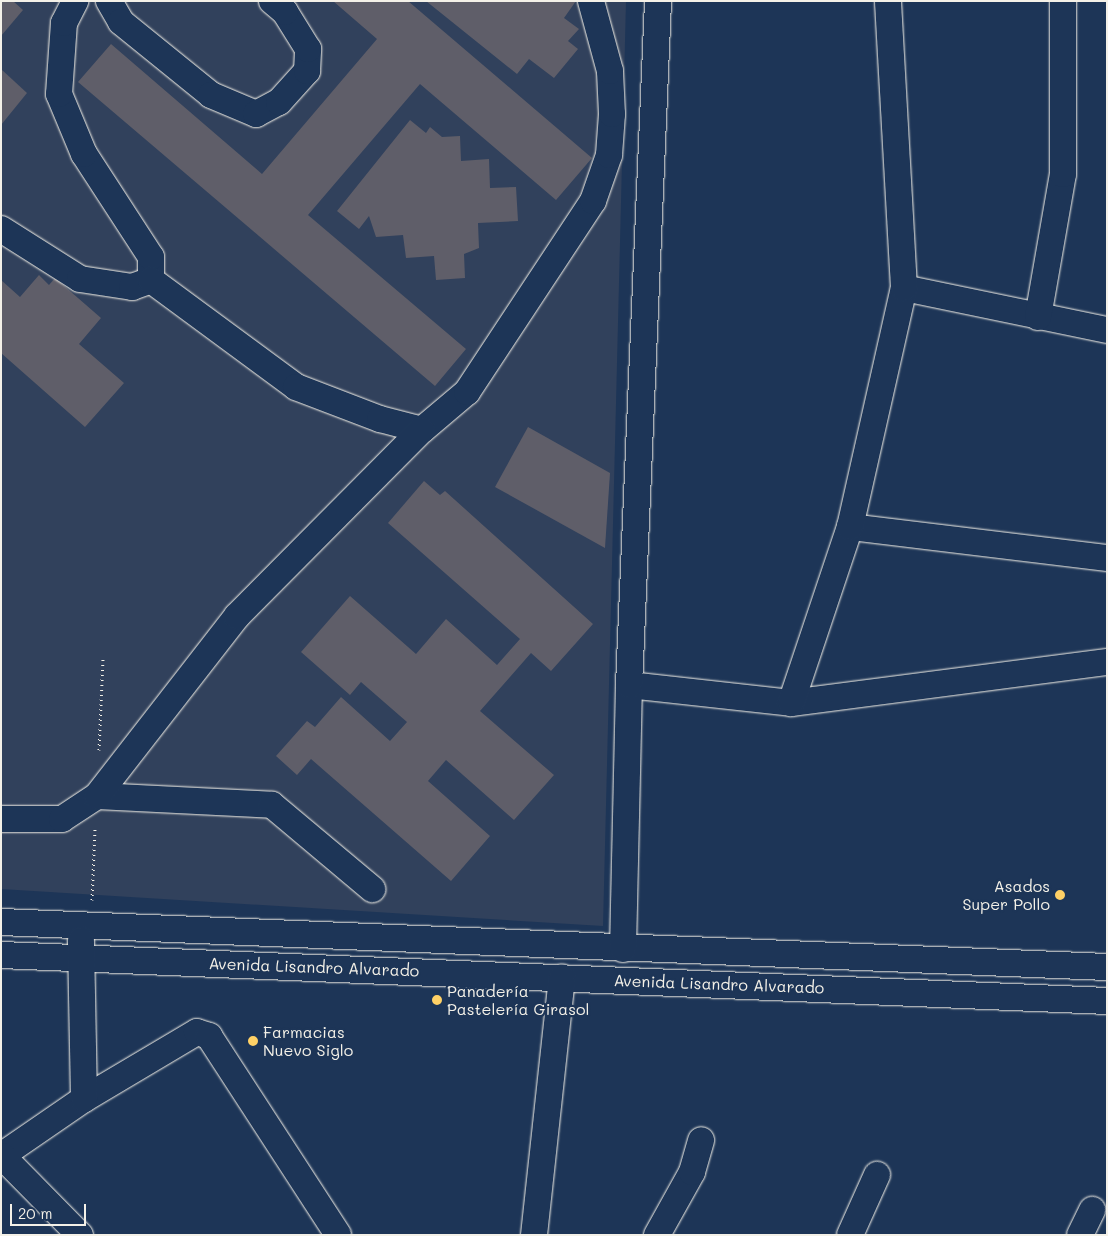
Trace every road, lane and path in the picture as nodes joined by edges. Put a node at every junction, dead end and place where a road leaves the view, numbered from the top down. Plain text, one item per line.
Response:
1 (75, 1) edge
2 (109, 1) edge
3 (272, 1) edge
4 (591, 1) edge
5 (658, 1) edge
6 (888, 1) edge
7 (1063, 1) edge
8 (1, 229) edge
9 (151, 280) junction
10 (904, 288) junction
11 (1038, 317) junction
12 (1107, 330) edge
13 (422, 430) junction
14 (850, 527) junction
15 (1107, 558) edge
16 (1107, 662) edge
17 (628, 685) junction
18 (791, 703) junction
19 (97, 796) junction
20 (1, 819) edge
21 (372, 890) dead end
22 (1, 922) edge
23 (81, 925) junction
24 (623, 949) junction
25 (1, 955) edge
26 (80, 958) junction
27 (1107, 967) edge
28 (562, 978) junction
29 (1107, 1001) edge
30 (84, 1100) junction
31 (701, 1140) dead end
32 (2, 1156) edge
33 (877, 1174) dead end
34 (1092, 1210) dead end
35 (80, 1235) edge
36 (338, 1235) edge
37 (534, 1235) edge
38 (657, 1235) edge
39 (850, 1235) edge
40 (1080, 1235) edge

1 - 9 street
2 - 3 street
4 - 13 street
5 - 17 street
6 - 10 street
7 - 11 street
8 - 9 street
9 - 13 street
10 - 11 street
10 - 14 street
11 - 12 street
13 - 19 street
14 - 15 street
14 - 18 street
16 - 18 street
17 - 18 street
17 - 24 street
19 - 20 street
19 - 21 street
22 - 23 street, Avenida Lisandro Alvarado
23 - 24 street, Avenida Lisandro Alvarado
23 - 26 street
24 - 27 street, Avenida Lisandro Alvarado
25 - 26 street, Avenida Lisandro Alvarado
26 - 28 street, Avenida Lisandro Alvarado
26 - 30 street
28 - 29 street, Avenida Lisandro Alvarado
28 - 37 street
30 - 32 street
30 - 36 street
31 - 38 street
32 - 35 street
33 - 39 street
34 - 40 street

